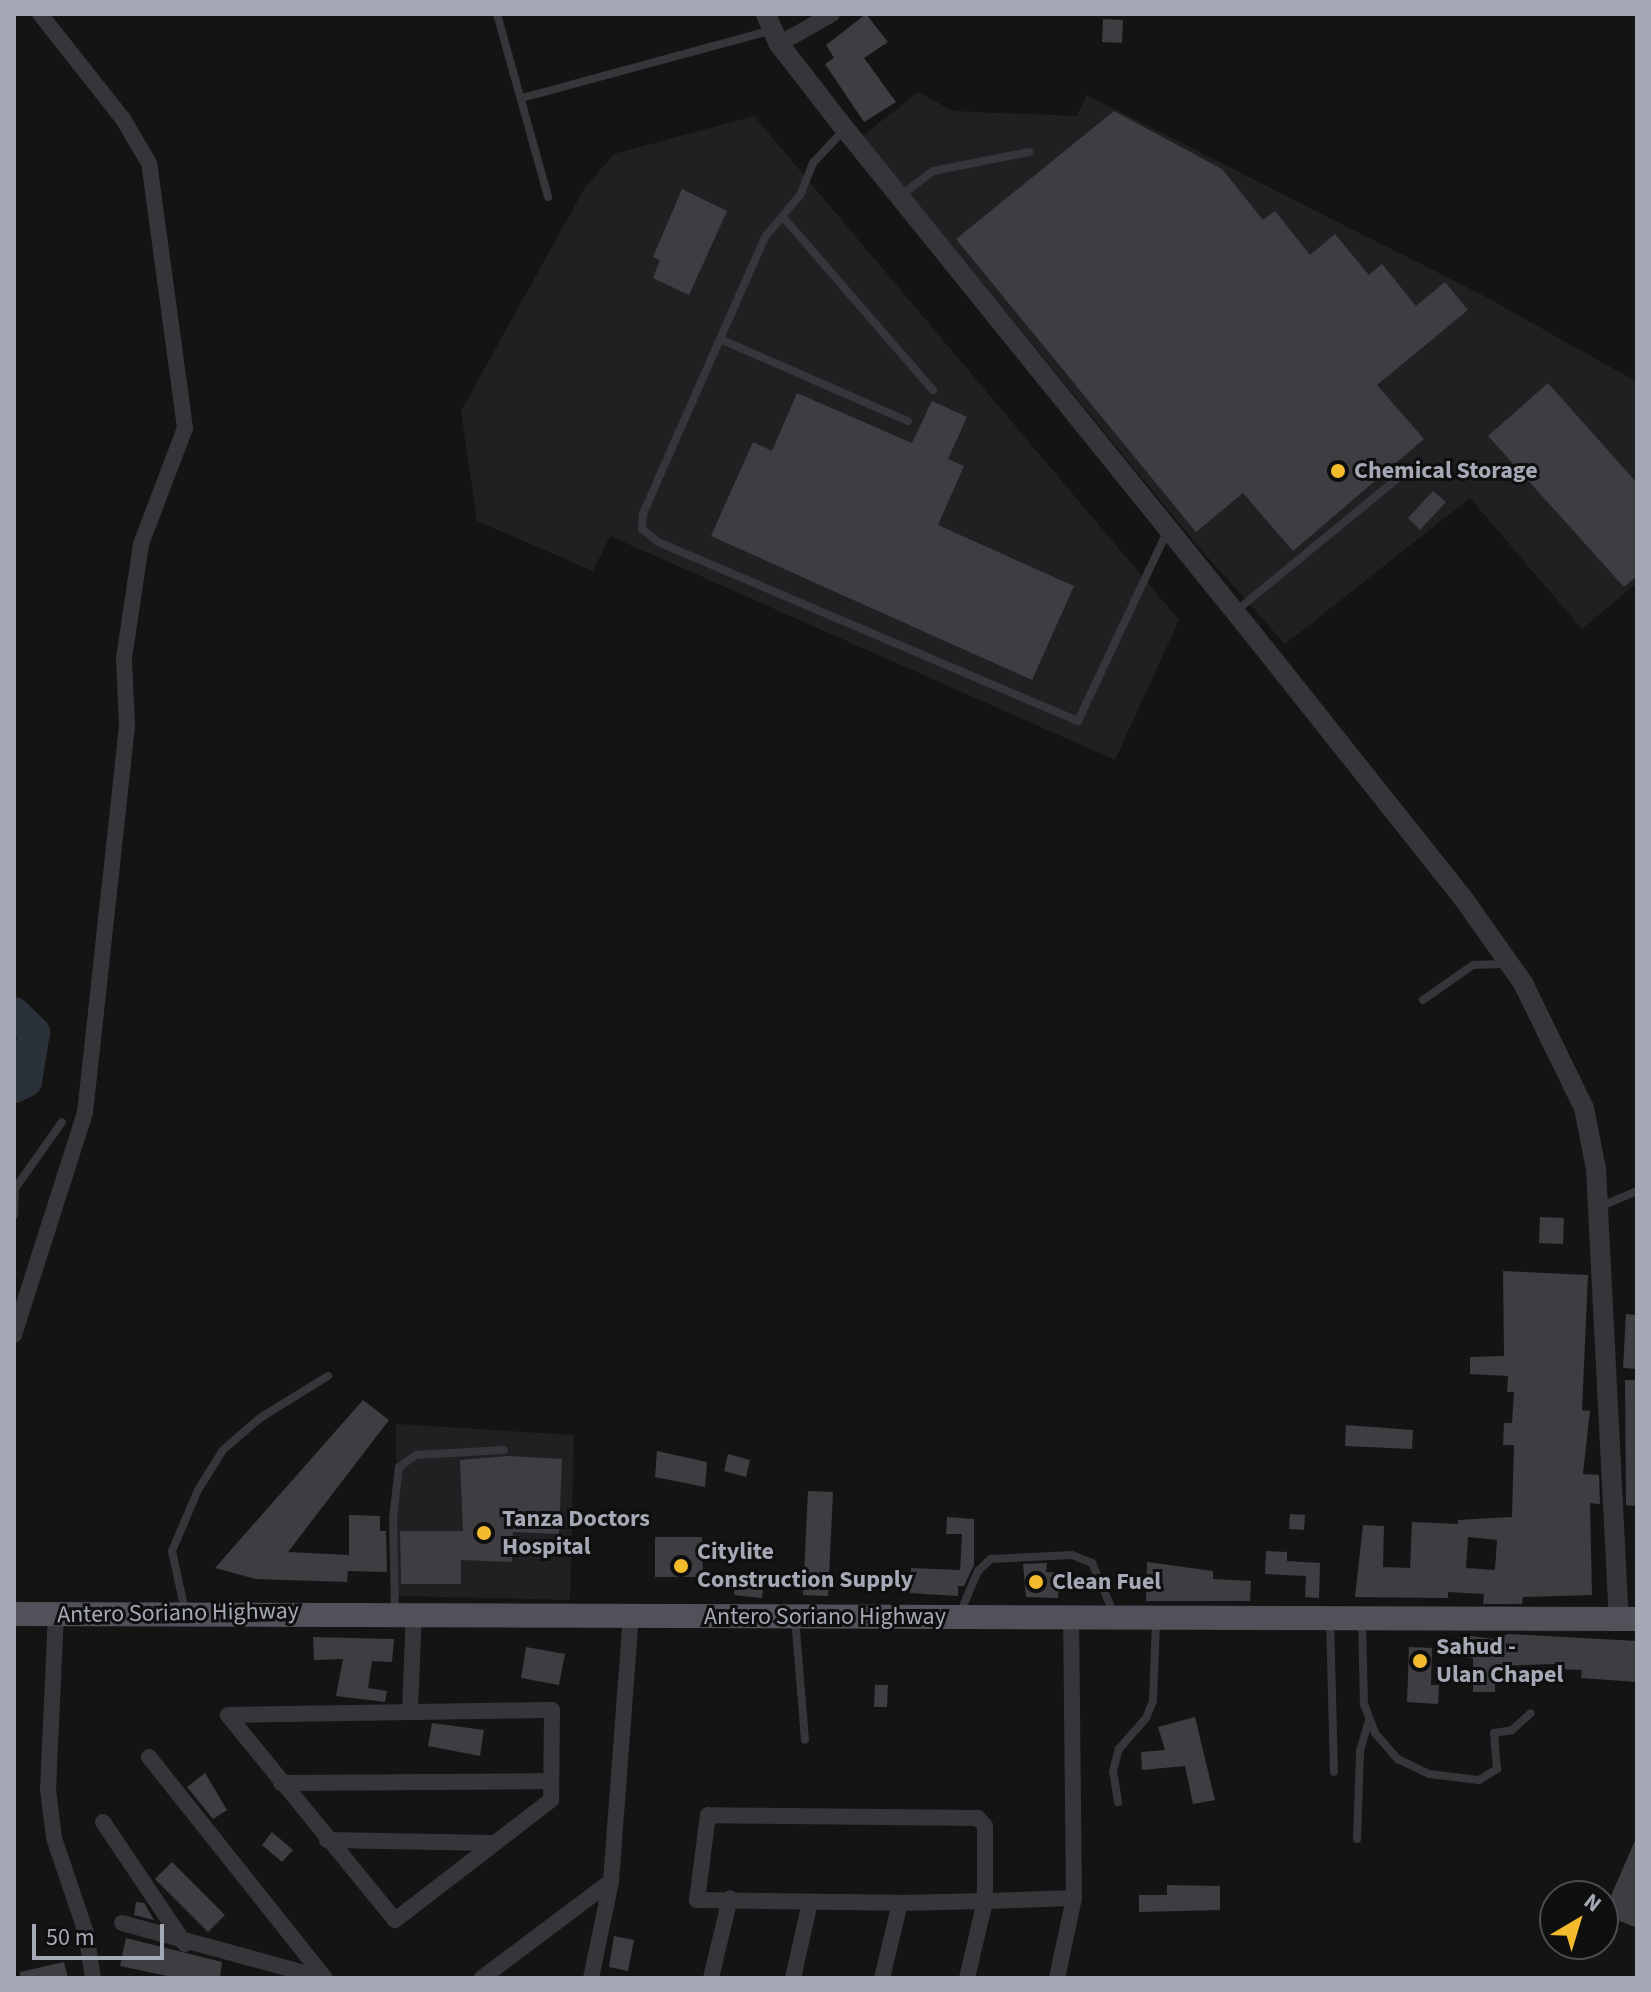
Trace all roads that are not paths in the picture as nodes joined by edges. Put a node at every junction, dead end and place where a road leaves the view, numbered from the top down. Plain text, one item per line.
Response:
1 (40, 14) edge
2 (497, 14) edge
3 (832, 14) edge
4 (772, 29) edge
5 (522, 98) junction
6 (845, 129) junction
7 (1029, 152) dead end
8 (899, 196) junction
9 (548, 197) dead end
10 (783, 217) junction
11 (720, 339) junction
12 (933, 390) dead end
13 (908, 421) dead end
14 (1403, 474) dead end
15 (1168, 530) junction
16 (1236, 612) junction
17 (1510, 964) junction
18 (1423, 1000) dead end
19 (62, 1122) dead end
20 (14, 1190) edge
21 (1637, 1191) edge
22 (1598, 1207) junction
23 (14, 1215) edge
24 (20, 1294) edge
25 (14, 1335) edge
26 (328, 1376) dead end
27 (504, 1450) dead end
28 (185, 1612) junction
29 (405, 1612) junction
30 (14, 1614) edge
31 (56, 1614) junction
32 (795, 1617) junction
33 (958, 1617) junction
34 (1071, 1617) junction
35 (631, 1618) junction
36 (1115, 1618) junction
37 (1156, 1618) junction
38 (1330, 1618) junction
39 (1362, 1618) junction
40 (1628, 1619) edge
41 (410, 1711) junction
42 (1531, 1713) dead end
43 (1369, 1718) junction
44 (805, 1740) dead end
45 (149, 1757) dead end
46 (1334, 1772) dead end
47 (551, 1781) junction
48 (281, 1783) junction
49 (1118, 1802) dead end
50 (103, 1822) dead end
51 (1357, 1839) dead end
52 (327, 1840) junction
53 (494, 1843) junction
54 (611, 1881) junction
55 (730, 1898) junction
56 (1074, 1898) junction
57 (985, 1901) junction
58 (810, 1902) junction
59 (900, 1903) junction
60 (122, 1923) dead end
61 (185, 1944) junction
62 (93, 1978) edge
63 (324, 1978) edge
64 (482, 1978) edge
65 (591, 1978) edge
66 (711, 1978) edge
67 (793, 1978) edge
68 (882, 1978) edge
69 (967, 1978) edge
70 (1057, 1978) edge

1 - 24 street
2 - 5 lane
3 - 4 street
4 - 5 lane
4 - 6 street
5 - 9 lane
6 - 8 street
6 - 10 lane
7 - 8 lane
8 - 15 street
10 - 11 lane
10 - 12 lane
11 - 13 lane
11 - 15 lane
14 - 16 lane
15 - 16 street
16 - 17 street
17 - 18 lane
17 - 22 street
19 - 20 lane
20 - 23 lane
21 - 22 lane
22 - 40 street
24 - 25 street
26 - 28 lane
27 - 29 lane
28 - 29 main road, Antero Soriano Highway
28 - 31 main road, Antero Soriano Highway
29 - 35 main road, Antero Soriano Highway
29 - 41 street
30 - 31 main road, Antero Soriano Highway
31 - 62 street
32 - 33 main road, Antero Soriano Highway
32 - 35 main road, Antero Soriano Highway
32 - 44 lane
33 - 34 main road, Antero Soriano Highway
33 - 36 lane
34 - 36 main road, Antero Soriano Highway
34 - 56 street
35 - 54 street
36 - 37 main road, Antero Soriano Highway
37 - 38 main road, Antero Soriano Highway
37 - 49 lane
38 - 39 main road, Antero Soriano Highway
38 - 46 lane
39 - 40 main road, Antero Soriano Highway
39 - 43 lane
41 - 47 street
41 - 48 street
42 - 43 lane
43 - 51 lane
45 - 63 street
47 - 48 street
47 - 53 street
48 - 52 street
50 - 61 street
52 - 53 street
52 - 53 street
54 - 64 street
54 - 65 street
55 - 57 street
55 - 58 street
55 - 66 street
56 - 57 street
56 - 70 street
57 - 59 street
57 - 69 street
58 - 59 street
58 - 67 street
59 - 68 street
60 - 61 street
61 - 63 street

